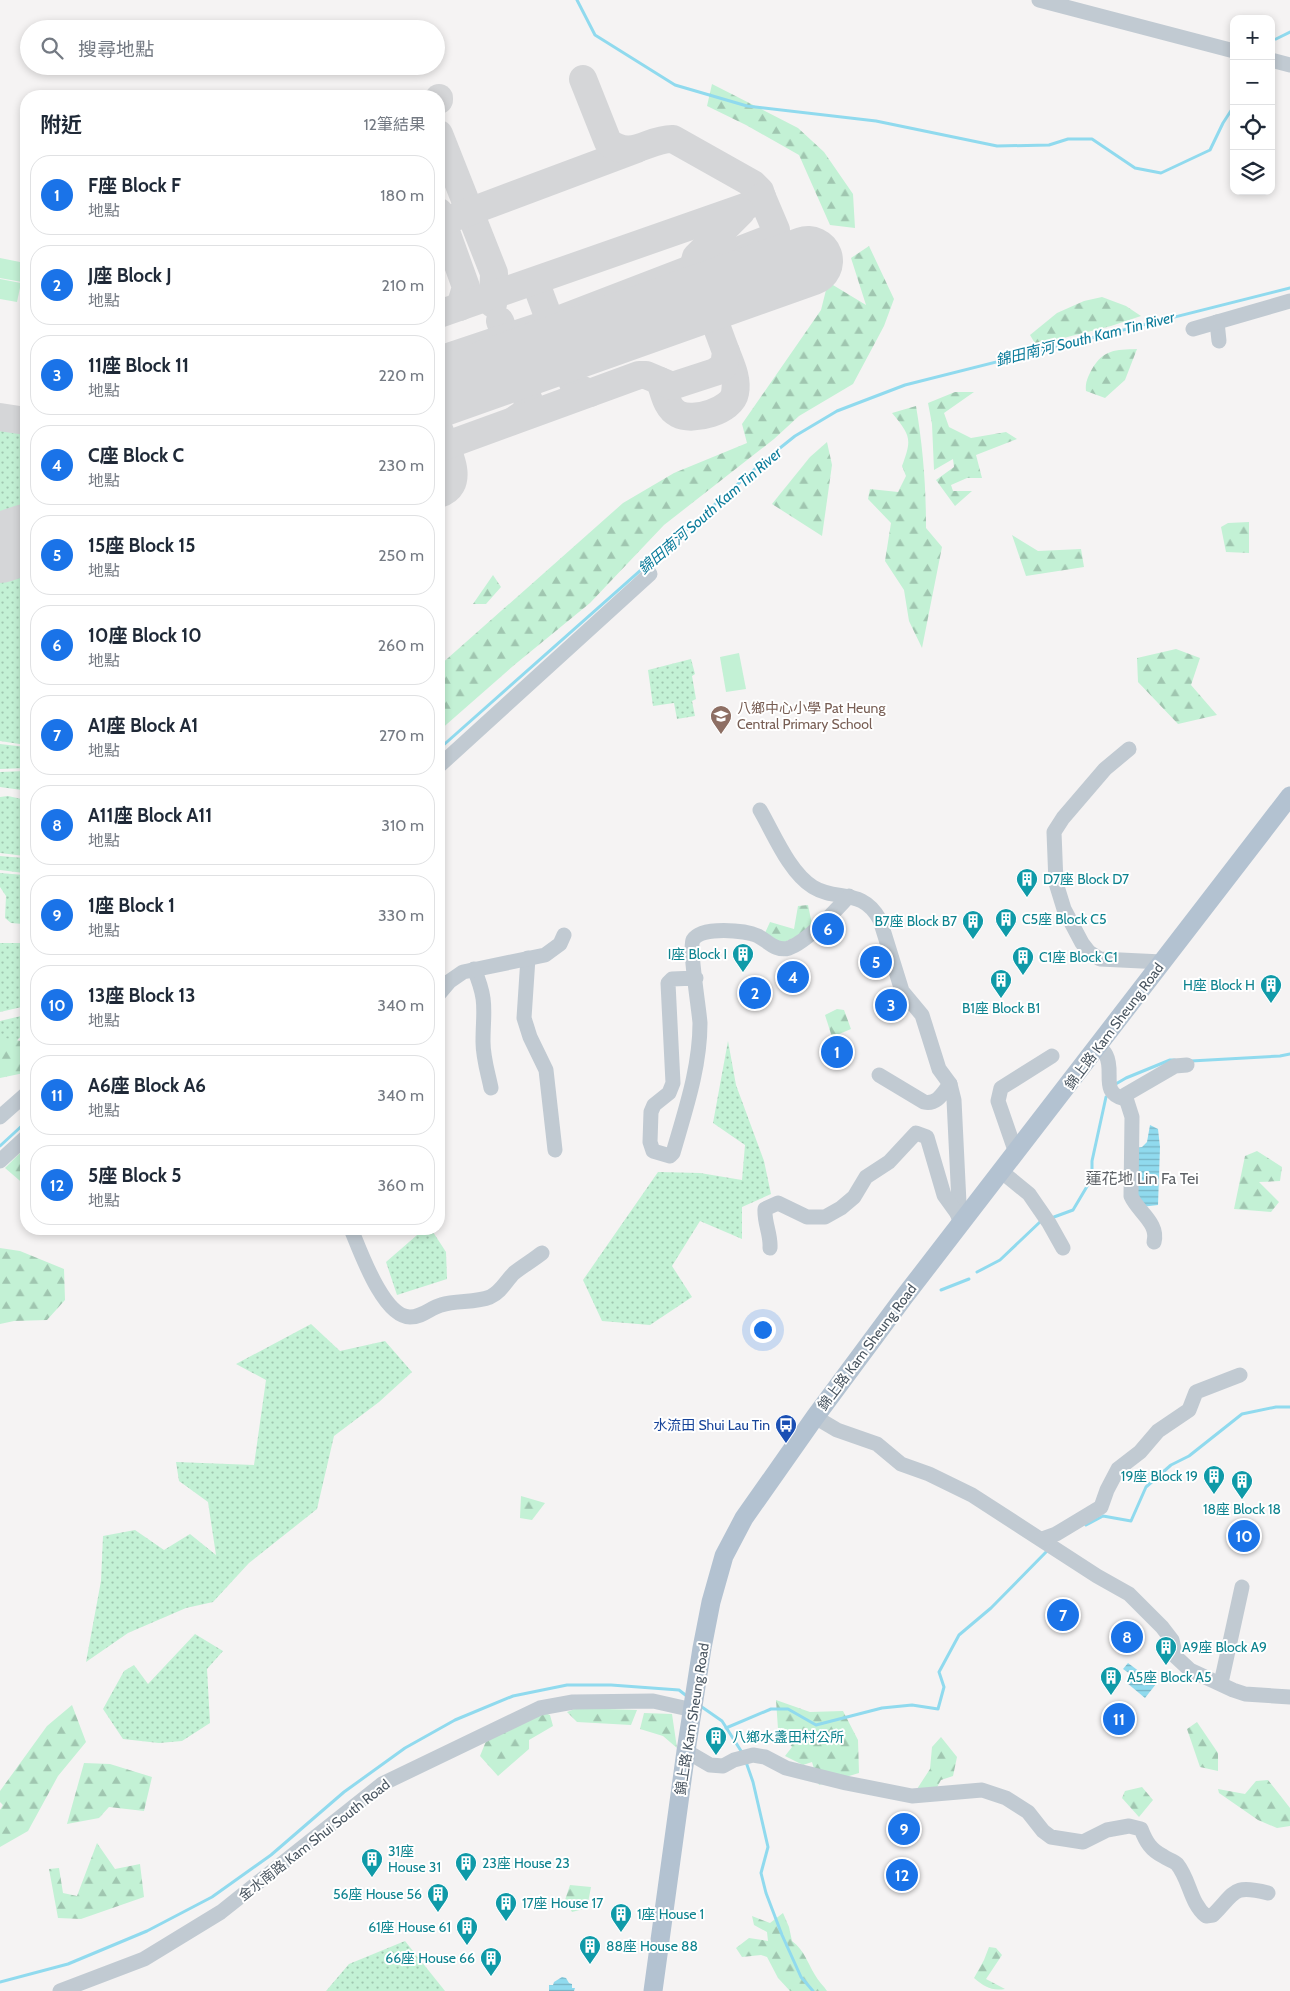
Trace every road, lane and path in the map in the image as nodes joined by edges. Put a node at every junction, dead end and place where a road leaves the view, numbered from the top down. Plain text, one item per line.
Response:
1 (1039, 0) edge
2 (1230, 50) edge
3 (1275, 61) edge
4 (1290, 65) edge
5 (1290, 302) edge
6 (1216, 322) junction
7 (1193, 329) dead end
8 (1219, 341) dead end
9 (650, 574) dead end
10 (1129, 749) dead end
11 (445, 761) edge
12 (1290, 796) edge
13 (760, 810) dead end
14 (849, 896) junction
15 (564, 935) dead end
16 (528, 958) junction
17 (1162, 962) junction
18 (474, 970) junction
19 (696, 978) junction
20 (445, 988) edge
21 (1098, 1046) junction
22 (1052, 1056) dead end
23 (1187, 1065) dead end
24 (879, 1074) dead end
25 (950, 1084) junction
26 (492, 1088) dead end
27 (20, 1099) edge
28 (1125, 1099) junction
29 (0, 1117) edge
30 (20, 1143) edge
31 (555, 1150) dead end
32 (1016, 1153) junction
33 (0, 1161) edge
34 (1002, 1172) junction
35 (959, 1218) junction
36 (353, 1235) edge
37 (1154, 1242) dead end
38 (770, 1248) dead end
39 (1063, 1248) dead end
40 (542, 1253) dead end
41 (1240, 1375) dead end
42 (815, 1417) junction
43 (1048, 1543) junction
44 (1242, 1587) dead end
45 (1221, 1683) junction
46 (1290, 1697) edge
47 (693, 1708) junction
48 (686, 1751) junction
49 (1268, 1893) dead end
50 (60, 1991) edge
51 (653, 1991) edge

1 - 2 street
3 - 4 street
5 - 6 street
6 - 7 street
6 - 8 street
9 - 11 street
10 - 17 street
12 - 17 main road, 錦上路 Kam Sheung Road
13 - 14 street
14 - 19 street
14 - 25 street
15 - 16 street
16 - 18 street
16 - 31 street
17 - 21 main road, 錦上路 Kam Sheung Road
18 - 20 street
18 - 26 street
19 - 19 street
21 - 28 street
21 - 32 main road, 錦上路 Kam Sheung Road
22 - 32 street
23 - 28 street
24 - 25 street
25 - 35 street
27 - 29 street
28 - 37 street
30 - 33 street
32 - 34 main road, 錦上路 Kam Sheung Road
34 - 35 main road, 錦上路 Kam Sheung Road
34 - 39 street
35 - 38 street
35 - 42 main road, 錦上路 Kam Sheung Road
36 - 40 street
41 - 43 street
42 - 43 street
42 - 47 main road, 錦上路 Kam Sheung Road
43 - 45 street
44 - 45 street
45 - 46 street
47 - 48 main road, 錦上路 Kam Sheung Road
47 - 50 street, 金水南路 Kam Shui South Road
48 - 49 street
48 - 51 main road, 錦上路 Kam Sheung Road

